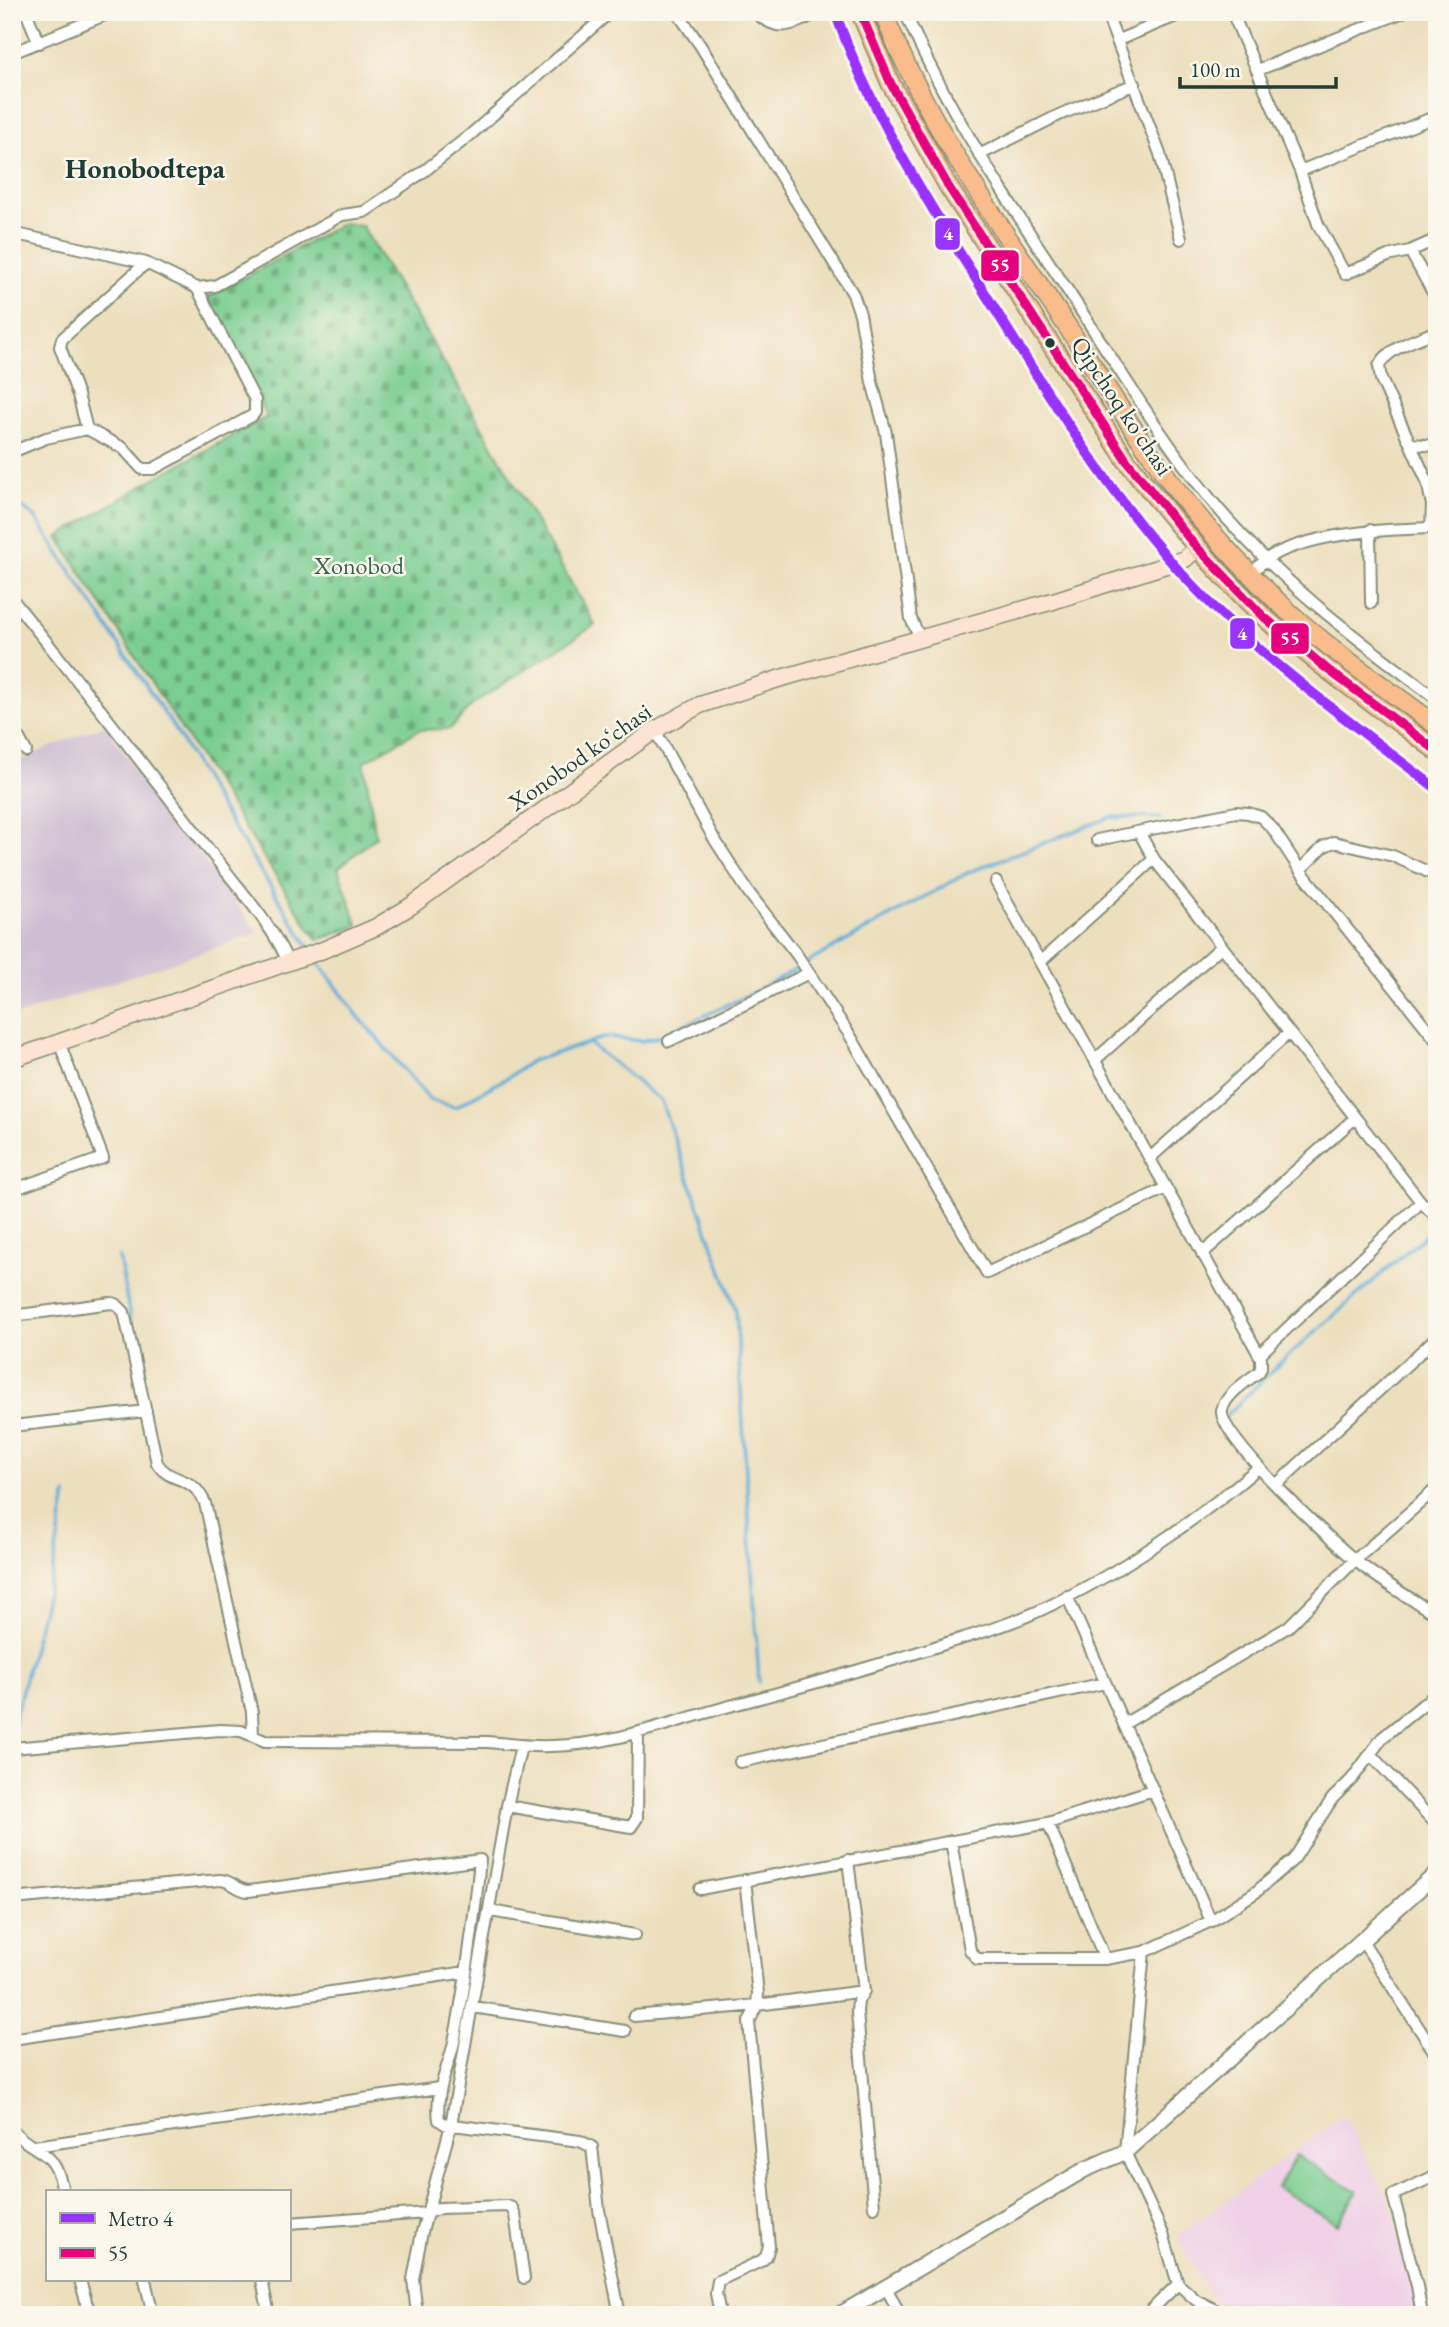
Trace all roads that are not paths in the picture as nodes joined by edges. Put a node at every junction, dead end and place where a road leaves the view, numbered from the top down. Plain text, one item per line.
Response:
1 (26, 12) edge
2 (112, 12) edge
3 (610, 12) edge
4 (677, 12) edge
5 (755, 12) edge
6 (821, 12) edge
7 (860, 12) edge
8 (883, 12) edge
9 (905, 12) edge
10 (1107, 12) edge
11 (1186, 12) edge
12 (1233, 12) edge
13 (1403, 12) edge
14 (1118, 40) junction
15 (39, 43) junction
16 (12, 53) edge
17 (1258, 70) junction
18 (1135, 84) junction
19 (1437, 116) edge
20 (979, 155) junction
21 (1300, 171) junction
22 (12, 233) edge
23 (1181, 239) dead end
24 (1437, 239) edge
25 (1410, 251) junction
26 (146, 263) junction
27 (197, 288) junction
28 (1437, 300) edge
29 (1437, 331) edge
30 (87, 429) junction
31 (1411, 444) junction
32 (1437, 446) edge
33 (12, 452) edge
34 (1434, 528) edge
35 (1370, 530) junction
36 (1214, 534) junction
37 (1198, 548) junction
38 (1266, 560) junction
39 (1250, 574) junction
40 (1235, 589) junction
41 (12, 599) edge
42 (1371, 603) dead end
43 (920, 638) junction
44 (1437, 699) edge
45 (12, 725) edge
46 (1437, 726) edge
47 (655, 730) junction
48 (26, 751) dead end
49 (1437, 751) edge
50 (1139, 832) junction
51 (1097, 840) dead end
52 (1154, 859) junction
53 (1300, 870) junction
54 (1437, 876) edge
55 (996, 882) dead end
56 (1222, 946) junction
57 (1040, 962) junction
58 (288, 963) junction
59 (810, 973) junction
60 (1289, 1033) junction
61 (669, 1041) dead end
62 (1437, 1041) edge
63 (60, 1042) junction
64 (12, 1059) edge
65 (1095, 1060) junction
66 (1356, 1118) junction
67 (1150, 1158) junction
68 (1166, 1188) junction
69 (12, 1190) edge
70 (1421, 1202) junction
71 (1437, 1217) edge
72 (1202, 1254) junction
73 (12, 1316) edge
74 (1437, 1337) edge
75 (1259, 1355) junction
76 (146, 1411) junction
77 (12, 1426) edge
78 (1258, 1468) junction
79 (1276, 1485) junction
80 (1437, 1488) edge
81 (1355, 1560) junction
82 (1067, 1596) junction
83 (1437, 1615) edge
84 (1105, 1683) junction
85 (1436, 1695) edge
86 (1124, 1724) junction
87 (638, 1733) junction
88 (253, 1736) junction
89 (521, 1746) junction
90 (12, 1748) edge
91 (1370, 1754) junction
92 (740, 1762) dead end
93 (1153, 1790) junction
94 (507, 1807) junction
95 (1048, 1823) junction
96 (1437, 1825) edge
97 (951, 1841) junction
98 (500, 1857) junction
99 (481, 1860) junction
100 (848, 1860) junction
101 (1437, 1873) edge
102 (746, 1880) junction
103 (700, 1889) dead end
104 (12, 1899) edge
105 (490, 1911) junction
106 (1211, 1921) junction
107 (635, 1935) dead end
108 (1361, 1939) junction
109 (1143, 1952) junction
110 (1105, 1959) junction
111 (466, 1972) junction
112 (864, 1991) junction
113 (757, 2005) junction
114 (472, 2007) junction
115 (634, 2016) dead end
116 (625, 2031) dead end
117 (12, 2039) edge
118 (1437, 2056) edge
119 (439, 2088) junction
120 (451, 2125) junction
121 (12, 2130) edge
122 (34, 2146) junction
123 (1125, 2152) junction
124 (1437, 2175) edge
125 (63, 2190) edge
126 (874, 2207) dead end
127 (427, 2213) junction
128 (290, 2223) edge
129 (524, 2278) dead end
130 (81, 2282) edge
131 (145, 2282) edge
132 (262, 2282) edge
133 (1178, 2284) junction
134 (886, 2287) junction
135 (90, 2315) edge
136 (153, 2315) edge
137 (269, 2315) edge
138 (417, 2315) edge
139 (620, 2315) edge
140 (720, 2315) edge
141 (839, 2315) edge
142 (900, 2315) edge
143 (1146, 2315) edge
144 (1225, 2315) edge
145 (1422, 2315) edge

1 - 15 street
2 - 15 street
3 - 27 street
4 - 43 street
5 - 6 street
7 - 37 main road, Qipchoq ko'chasi
8 - 36 main road, Qipchoq ko'chasi
9 - 20 street
10 - 14 street
11 - 14 street
12 - 17 street
13 - 17 street
14 - 18 street
15 - 16 street
17 - 21 street
18 - 20 street
18 - 23 street
19 - 21 street
20 - 38 street
21 - 25 street
22 - 26 street
24 - 25 street
25 - 28 street
26 - 27 street
26 - 30 street
27 - 30 street
29 - 31 street
30 - 33 street
31 - 32 street
31 - 34 street
34 - 35 street
35 - 38 street
35 - 42 street
36 - 37 main road
36 - 39 main road, Qipchoq ko'chasi
37 - 40 main road, Qipchoq ko'chasi
37 - 43 main road, Xonobod koʻchasi
38 - 39 street
38 - 44 street
39 - 40 main road
39 - 46 main road, Qipchoq ko'chasi
40 - 49 main road, Qipchoq ko'chasi
41 - 58 street
43 - 47 main road, Xonobod koʻchasi
45 - 48 street
47 - 58 main road, Xonobod koʻchasi
47 - 59 street
50 - 51 street
50 - 52 street
50 - 53 street
52 - 56 street
52 - 57 street
53 - 54 street
53 - 62 street
55 - 57 street
56 - 60 street
56 - 65 street
57 - 65 street
58 - 63 main road, Xonobod koʻchasi
59 - 61 street
59 - 68 street
60 - 66 street
60 - 67 street
63 - 64 main road, Xonobod koʻchasi
63 - 69 street
65 - 67 street
66 - 70 street
66 - 72 street
67 - 68 street
68 - 72 street
70 - 71 street
70 - 75 street
72 - 75 street
73 - 76 street
74 - 79 street
75 - 78 street
76 - 77 street
76 - 88 street
78 - 79 street
78 - 82 street
79 - 81 street
80 - 81 street
81 - 83 street
81 - 86 street
82 - 84 street
82 - 87 street
84 - 86 street
84 - 92 street
85 - 91 street
86 - 93 street
87 - 89 street
87 - 94 street
88 - 89 street
88 - 90 street
89 - 94 street
91 - 96 street
91 - 106 street
93 - 95 street
93 - 106 street
94 - 98 street
95 - 97 street
95 - 110 street
97 - 100 street
97 - 110 street
98 - 99 street
98 - 105 street
99 - 104 street
99 - 111 street
100 - 102 street
100 - 112 street
101 - 108 street
102 - 103 street
102 - 113 street
105 - 107 street
105 - 114 street
106 - 109 street
108 - 118 street
108 - 123 street
109 - 110 street
109 - 123 street
111 - 117 street
111 - 119 street
112 - 113 street
112 - 126 street
113 - 115 street
113 - 140 street
114 - 116 street
114 - 120 street
119 - 120 street
119 - 122 street
120 - 127 street
120 - 139 street
121 - 122 street
122 - 125 street
123 - 133 street
123 - 134 street
124 - 145 street
127 - 128 street
127 - 129 street
127 - 138 street
130 - 135 street
131 - 136 street
132 - 137 street
133 - 143 street
133 - 144 street
134 - 141 street
134 - 142 street

